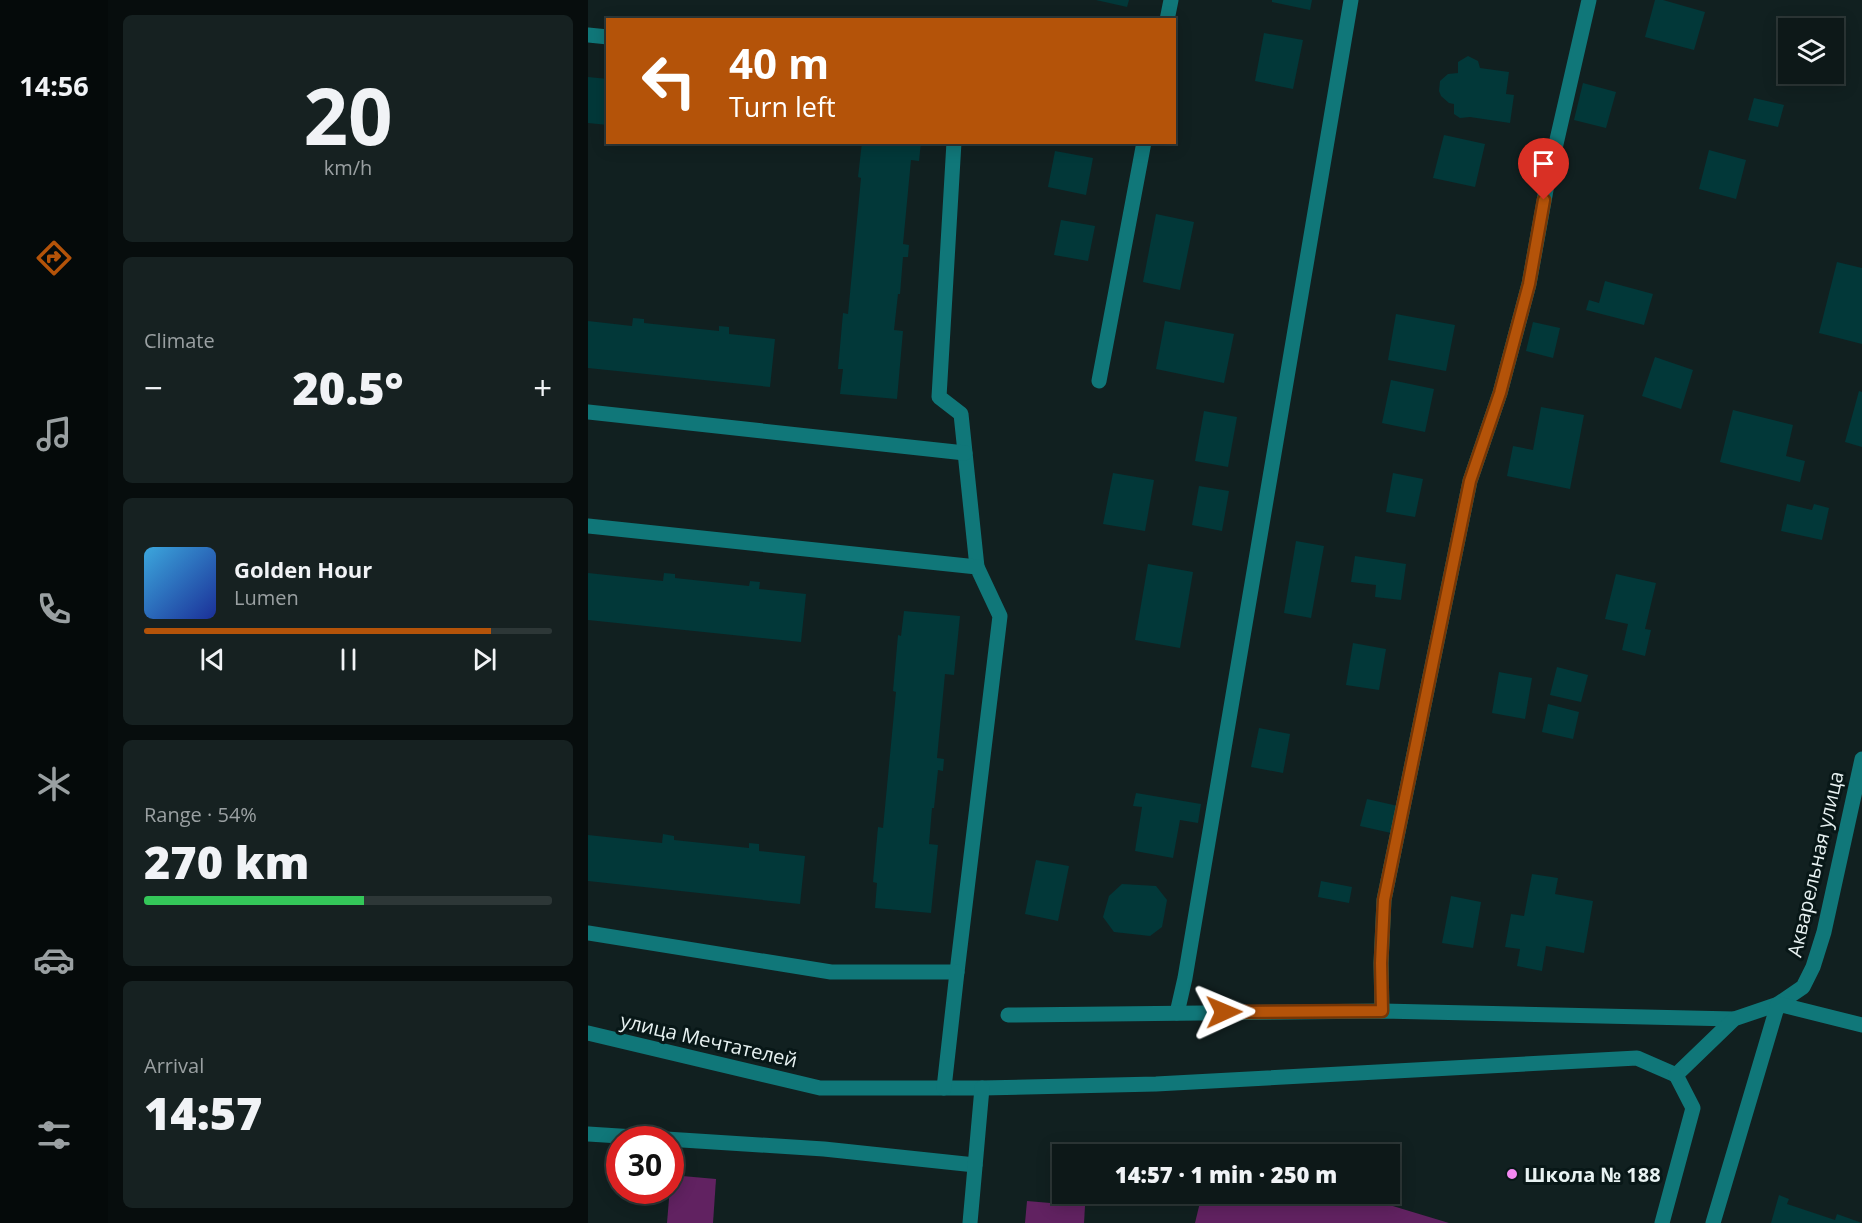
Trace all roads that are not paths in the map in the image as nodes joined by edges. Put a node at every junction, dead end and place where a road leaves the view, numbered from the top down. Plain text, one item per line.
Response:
1 (1171, 0) edge
2 (1351, 0) edge
3 (1589, 0) edge
4 (1167, 18) edge
5 (588, 36) edge
6 (606, 37) edge
7 (954, 144) edge
8 (1144, 144) edge
9 (1099, 381) dead end
10 (588, 412) edge
11 (965, 453) junction
12 (588, 526) edge
13 (977, 567) junction
14 (1862, 759) edge
15 (588, 933) edge
16 (957, 972) junction
17 (1778, 1004) junction
18 (1382, 1011) junction
19 (1177, 1013) junction
20 (1008, 1015) dead end
21 (1734, 1019) junction
22 (1862, 1025) edge
23 (588, 1033) edge
24 (1676, 1075) junction
25 (982, 1088) junction
26 (944, 1089) junction
27 (588, 1134) edge
28 (975, 1165) junction
29 (970, 1223) edge
30 (1662, 1223) edge
31 (1713, 1223) edge

1 - 4 street
2 - 19 street
3 - 18 street
5 - 6 street
7 - 11 street
8 - 9 street
10 - 11 street
11 - 13 street
12 - 13 street
13 - 16 street
14 - 17 street, Акварельная улица
15 - 16 street
16 - 26 street
17 - 21 street, Акварельная улица
17 - 22 street
17 - 31 street
18 - 19 street
18 - 21 street
19 - 20 street
21 - 24 street, Акварельная улица
23 - 26 street, улица Мечтателей
24 - 25 street, улица Мечтателей
24 - 30 street
25 - 26 street, улица Мечтателей
25 - 28 street
27 - 28 street
28 - 29 street

